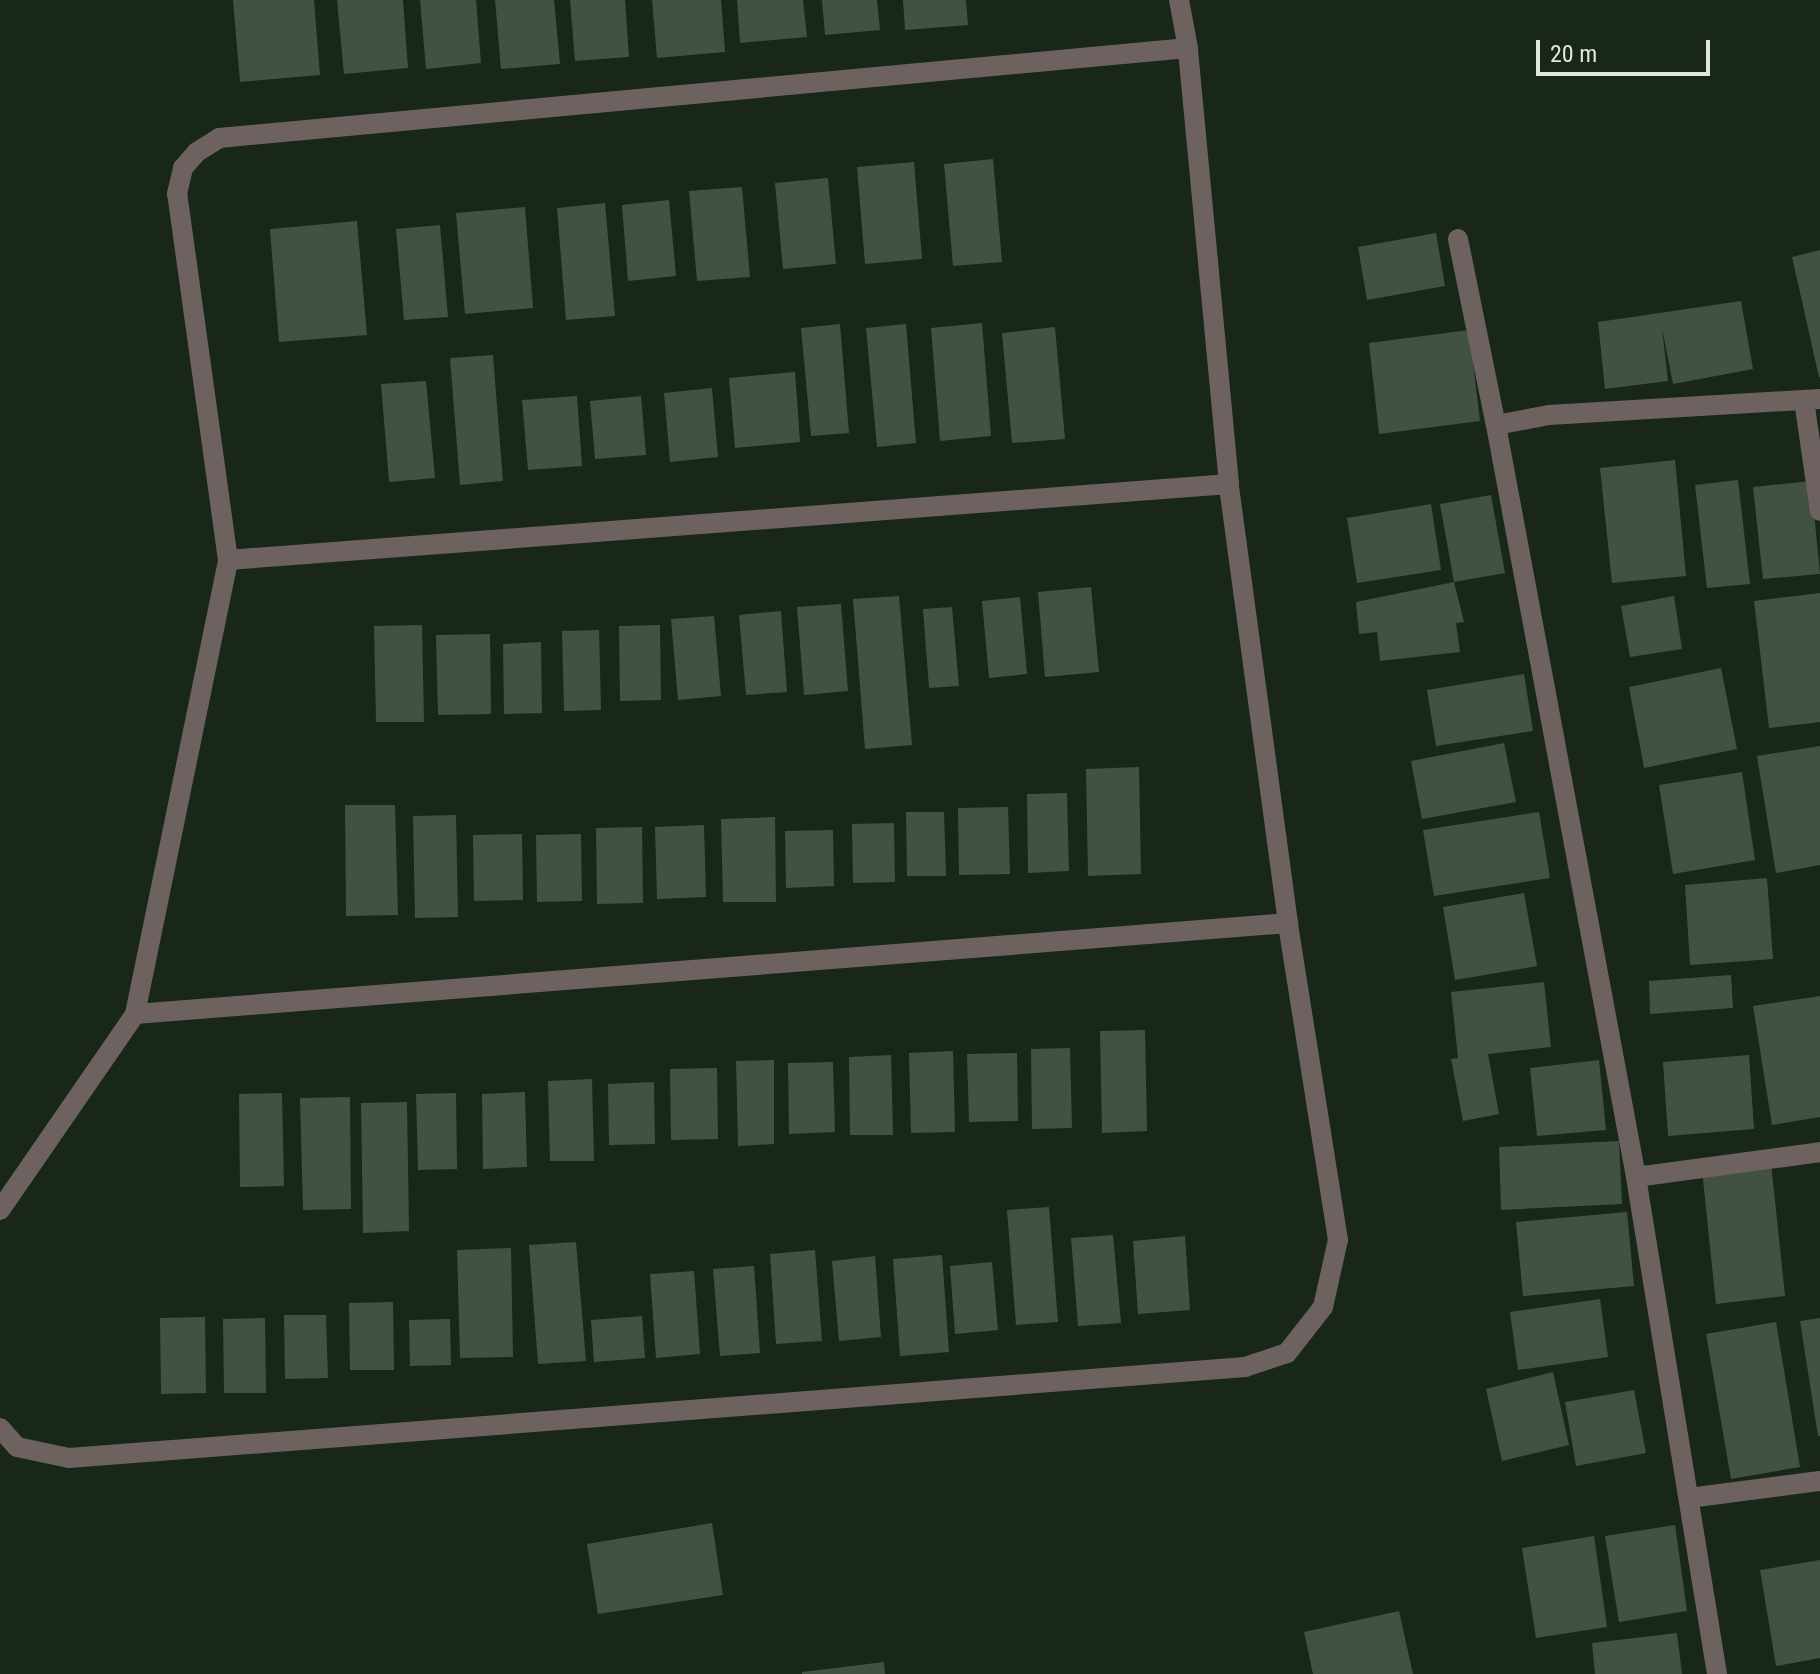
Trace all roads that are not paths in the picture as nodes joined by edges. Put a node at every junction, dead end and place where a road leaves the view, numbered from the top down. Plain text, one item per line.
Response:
1 (1179, 0) edge
2 (1188, 48) junction
3 (1458, 239) dead end
4 (1812, 400) edge
5 (1496, 425) junction
6 (1229, 484) junction
7 (1820, 511) edge
8 (228, 560) junction
9 (1288, 923) junction
10 (135, 1014) junction
11 (1820, 1152) edge
12 (1636, 1177) junction
13 (0, 1210) edge
14 (0, 1428) edge
15 (1820, 1481) edge
16 (1689, 1498) junction
17 (1717, 1674) edge

1 - 2 street
2 - 6 street
2 - 8 street
3 - 5 street
4 - 5 street
4 - 7 street
5 - 12 street
6 - 8 street
6 - 9 street
8 - 10 street
9 - 10 street
9 - 14 street
10 - 13 street
11 - 12 street
12 - 16 street
15 - 16 street
16 - 17 street

